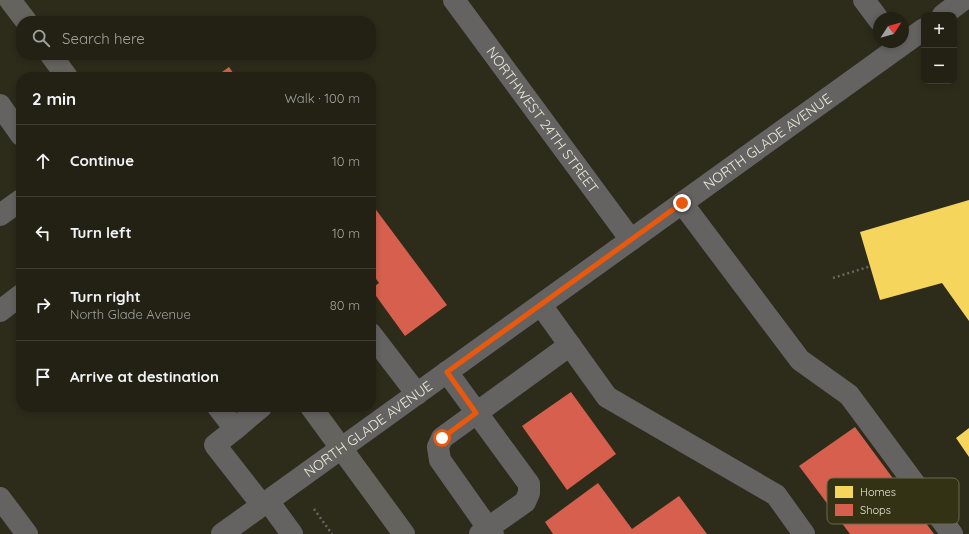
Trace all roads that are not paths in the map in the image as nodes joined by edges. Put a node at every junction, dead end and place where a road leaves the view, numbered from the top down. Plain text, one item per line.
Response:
1 (10, 0) edge
2 (454, 0) edge
3 (864, 0) edge
4 (963, 0) edge
5 (873, 12) edge
6 (947, 12) edge
7 (22, 16) edge
8 (921, 31) edge
9 (909, 37) edge
10 (892, 48) edge
11 (55, 60) edge
12 (63, 72) edge
13 (0, 105) edge
14 (16, 127) edge
15 (682, 203) junction
16 (16, 204) edge
17 (0, 215) edge
18 (631, 240) junction
19 (16, 299) edge
20 (541, 305) junction
21 (0, 311) edge
22 (376, 341) edge
23 (570, 345) junction
24 (447, 372) junction
25 (417, 394) junction
26 (222, 412) edge
27 (255, 412) edge
28 (315, 412) edge
29 (476, 413) junction
30 (234, 429) junction
31 (342, 448) junction
32 (911, 478) edge
33 (0, 498) edge
34 (265, 503) junction
35 (945, 524) edge
36 (487, 532) edge
37 (27, 534) edge
38 (222, 534) edge
39 (292, 534) edge
40 (404, 534) edge
41 (804, 534) edge
42 (952, 534) edge

1 - 7 main road
2 - 18 street, NORTHWEST 24TH STREET
3 - 5 street
4 - 6 street
8 - 9 street, NORTH GLADE AVENUE
10 - 15 street, NORTH GLADE AVENUE
11 - 12 main road
13 - 14 street
15 - 18 street, NORTH GLADE AVENUE
15 - 32 street
16 - 17 street
18 - 20 street, NORTH GLADE AVENUE
19 - 21 street
20 - 23 street
20 - 24 street, NORTH GLADE AVENUE
22 - 25 street
23 - 29 street
23 - 41 street
24 - 25 street, NORTH GLADE AVENUE
24 - 29 street
25 - 31 street, NORTH GLADE AVENUE
26 - 30 street
27 - 30 street
28 - 31 main road
29 - 36 street
29 - 36 street
30 - 34 street
31 - 34 street, NORTH GLADE AVENUE
31 - 40 main road
33 - 37 street
34 - 38 street, NORTH GLADE AVENUE
34 - 39 street
35 - 42 street

